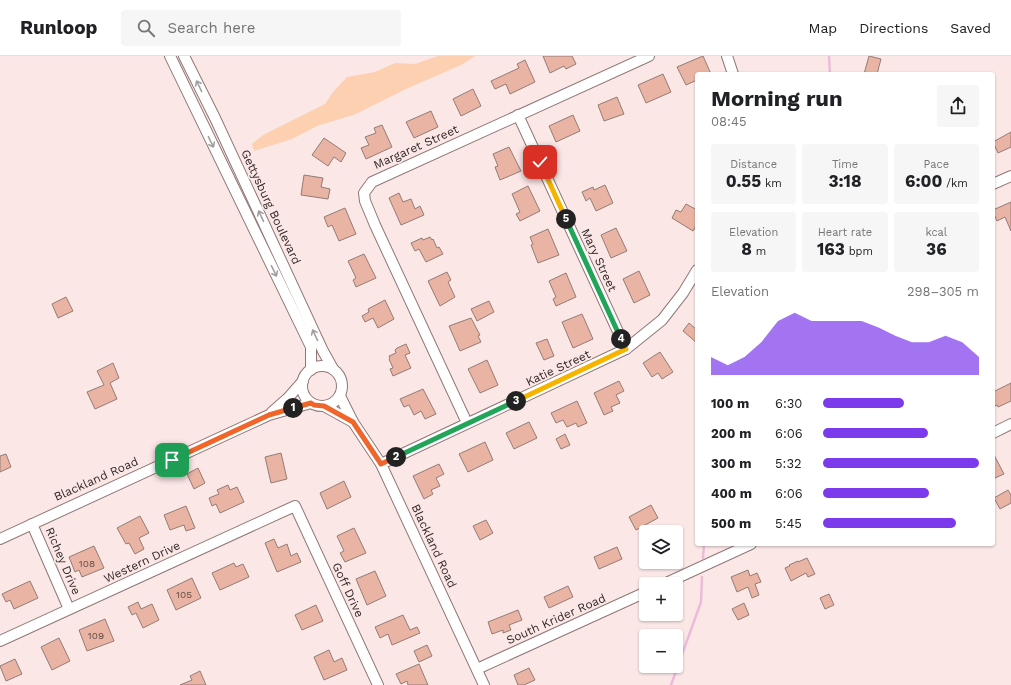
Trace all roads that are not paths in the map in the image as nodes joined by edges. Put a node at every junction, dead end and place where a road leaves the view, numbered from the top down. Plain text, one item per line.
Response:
1 (170, 56) edge
2 (184, 56) edge
3 (649, 56) edge
4 (726, 56) edge
5 (732, 72) edge
6 (208, 104) junction
7 (196, 111) junction
8 (518, 115) junction
9 (1011, 176) edge
10 (995, 183) edge
11 (695, 273) edge
12 (626, 349) junction
13 (333, 369) junction
14 (311, 370) junction
15 (303, 381) junction
16 (340, 396) junction
17 (311, 403) junction
18 (324, 406) junction
19 (269, 415) junction
20 (353, 422) junction
21 (467, 424) junction
22 (1011, 424) edge
23 (995, 432) edge
24 (381, 464) junction
25 (295, 506) joint
26 (32, 524) junction
27 (0, 538) edge
28 (747, 546) edge
29 (679, 577) edge
30 (639, 595) edge
31 (69, 609) junction
32 (0, 641) edge
33 (477, 669) junction
34 (378, 685) edge
35 (484, 685) edge

1 - 7 street, Gettysburg Boulevard
6 -> 2 street, Gettysburg Boulevard
3 - 8 street, Margaret Street
4 - 5 street
6 - 7 street
13 -> 6 street, Gettysburg Boulevard
7 -> 14 street, Gettysburg Boulevard
8 - 12 street, Mary Street
8 - 21 street, Margaret Street
9 - 10 street
11 - 12 street, Katie Street
12 - 21 street, Katie Street
13 - 14 street
13 - 16 street
14 - 15 street
15 - 17 street
15 - 19 street, Blackland Road
16 - 18 street
16 - 20 street, Blackland Road
17 - 18 street
17 - 19 street, Blackland Road
18 - 20 street, Blackland Road
19 - 26 street, Blackland Road
20 - 24 street, Blackland Road
21 - 24 street, Katie Street
22 - 23 street
24 - 33 street, Blackland Road
25 - 31 street, Western Drive
25 - 34 street, Goff Drive
26 - 27 street, Blackland Road
26 - 31 street, Richey Drive
28 - 29 street
30 - 33 street, South Krider Road
31 - 32 street, Western Drive
33 - 35 street, Blackland Road

